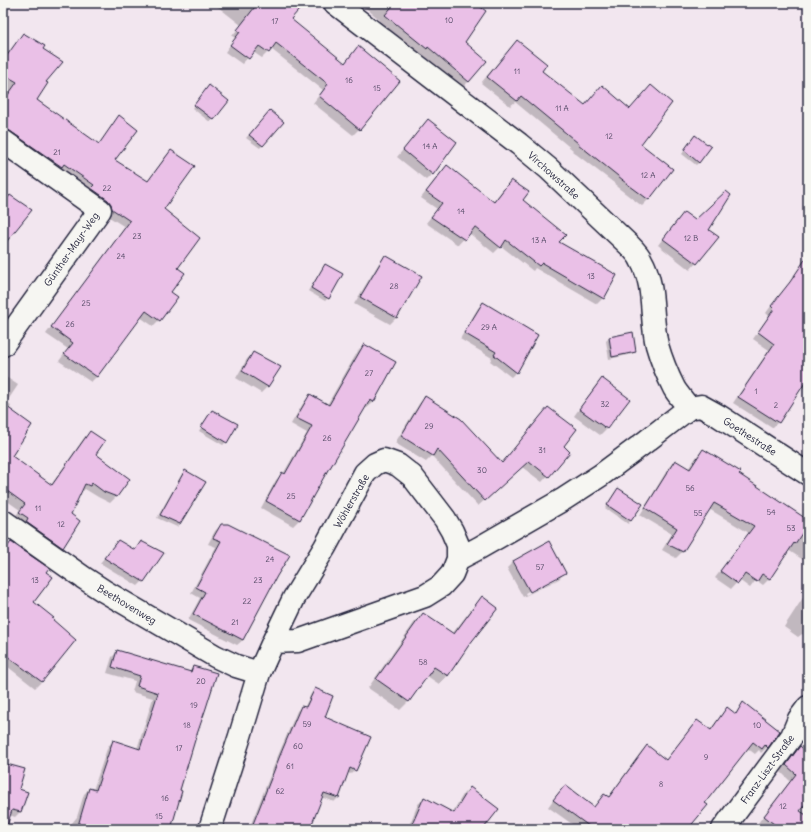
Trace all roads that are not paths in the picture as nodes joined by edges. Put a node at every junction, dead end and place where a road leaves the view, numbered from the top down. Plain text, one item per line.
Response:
1 (335, 3) edge
2 (3, 141) edge
3 (3, 345) edge
4 (689, 408) junction
5 (808, 474) edge
6 (3, 521) edge
7 (458, 560) junction
8 (273, 642) junction
9 (259, 673) junction
10 (808, 707) edge
11 (210, 829) edge
12 (723, 829) edge

1 - 4 street, Virchowstraße
2 - 3 street, Günther-Mayr-Weg
4 - 5 street, Goethestraße
4 - 7 street
6 - 9 street, Beethovenweg
7 - 8 street
7 - 8 street, Wöhlerstraße
8 - 9 street, Wöhlerstraße
9 - 11 street, Wöhlerstraße
10 - 12 street, Franz-Liszt-Straße

